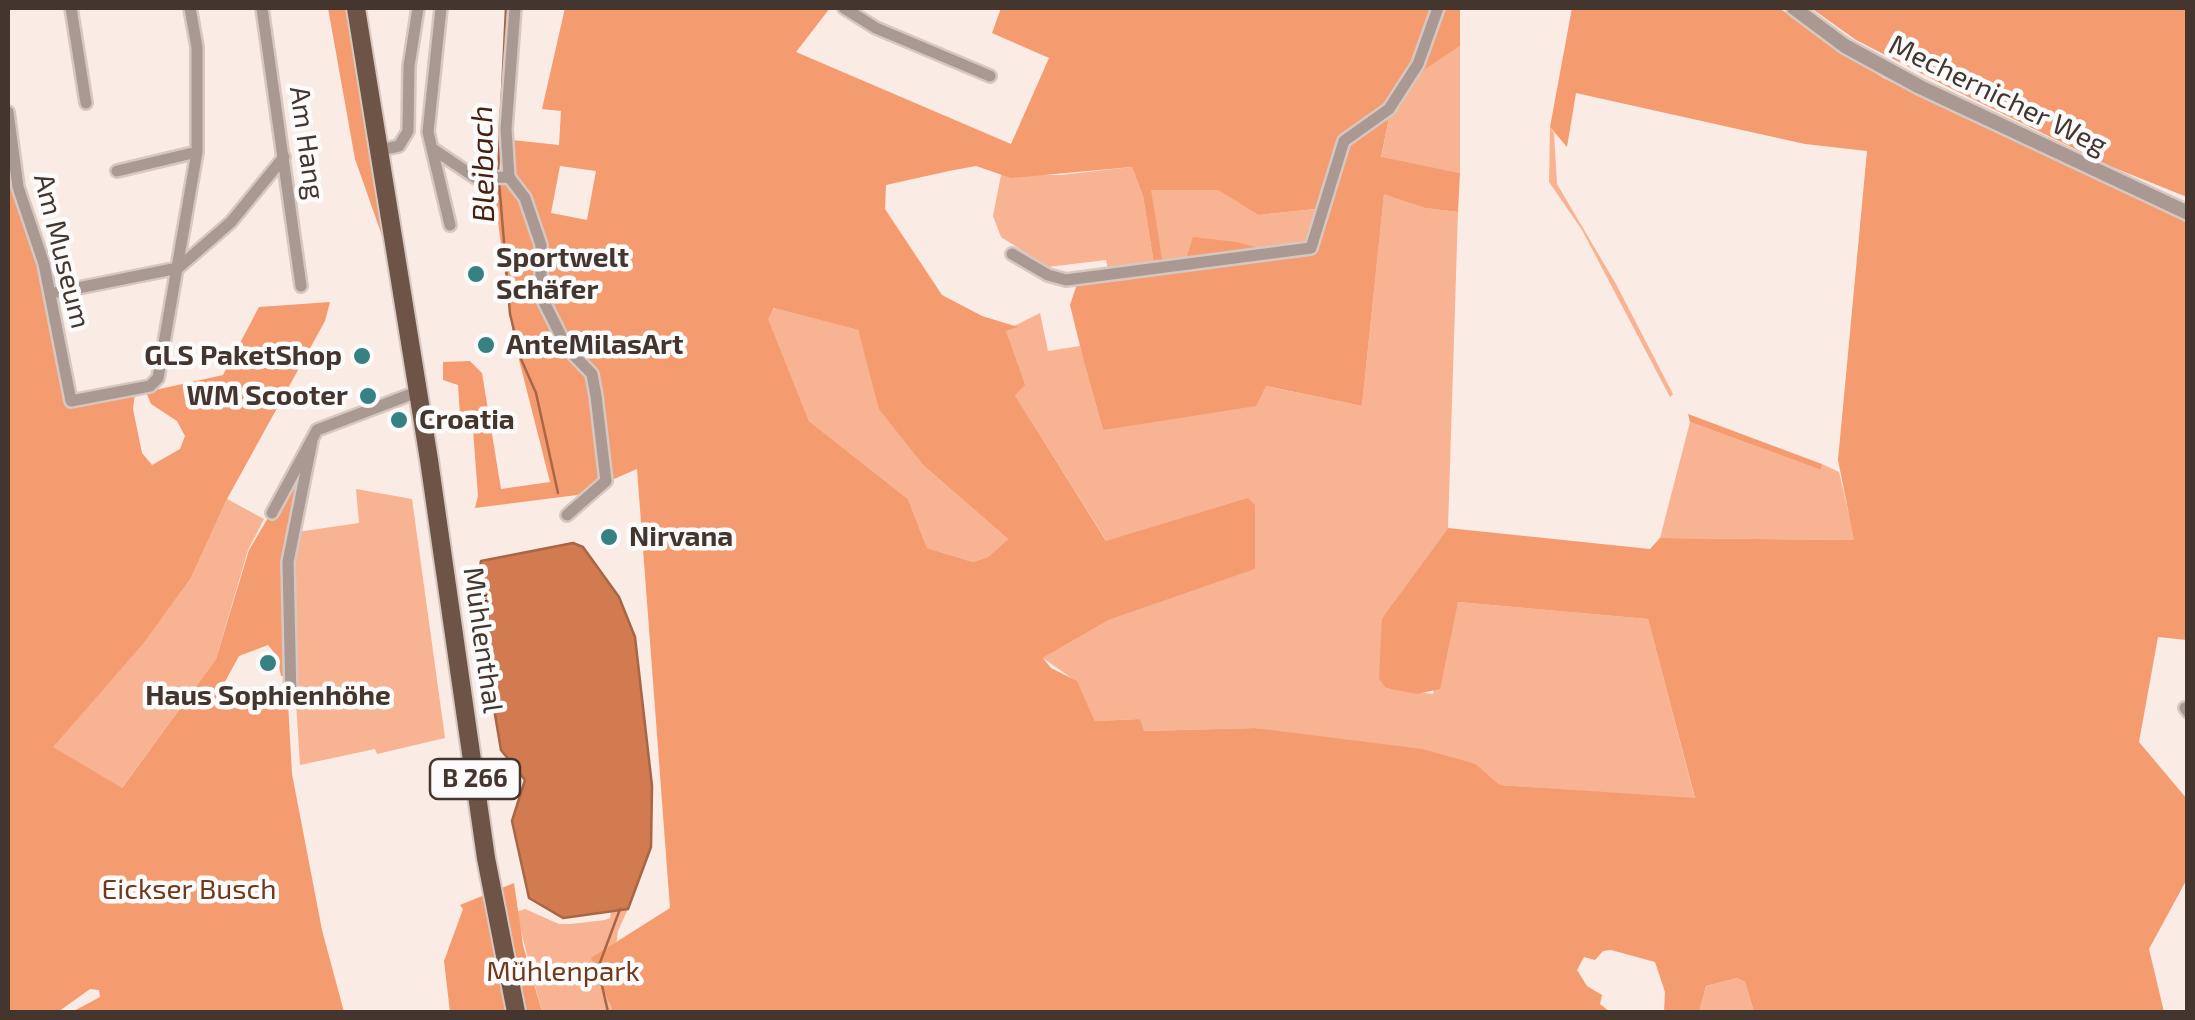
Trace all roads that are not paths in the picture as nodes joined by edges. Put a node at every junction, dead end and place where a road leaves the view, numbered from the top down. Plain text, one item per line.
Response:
1 (71, 8) edge
2 (190, 8) edge
3 (262, 8) edge
4 (356, 8) edge
5 (418, 8) edge
6 (442, 8) edge
7 (515, 8) edge
8 (844, 8) edge
9 (1438, 8) edge
10 (1794, 8) edge
11 (990, 76) dead end
12 (86, 103) dead end
13 (8, 112) edge
14 (433, 149) junction
15 (380, 150) junction
16 (197, 152) junction
17 (284, 157) junction
18 (117, 171) dead end
19 (502, 178) junction
20 (2188, 212) edge
21 (450, 225) dead end
22 (1012, 254) dead end
23 (178, 268) junction
24 (302, 286) dead end
25 (58, 292) dead end
26 (417, 392) junction
27 (312, 442) junction
28 (272, 512) dead end
29 (567, 516) dead end
30 (291, 697) dead end
31 (516, 1012) edge

1 - 12 street
2 - 16 street
3 - 17 street, Am Hang
4 - 15 main road, B 266
5 - 15 street
6 - 14 street
7 - 19 street
8 - 11 street
9 - 22 street
10 - 20 street, Mechernicher Weg
13 - 23 street, Am Museum
14 - 19 street
14 - 21 street
15 - 26 main road, B 266
16 - 18 street
16 - 23 street
17 - 23 street
17 - 24 street, Am Hang
19 - 29 street
23 - 25 street
26 - 27 street
26 - 31 main road, Mühlenthal / B 266
27 - 28 street
27 - 30 street

